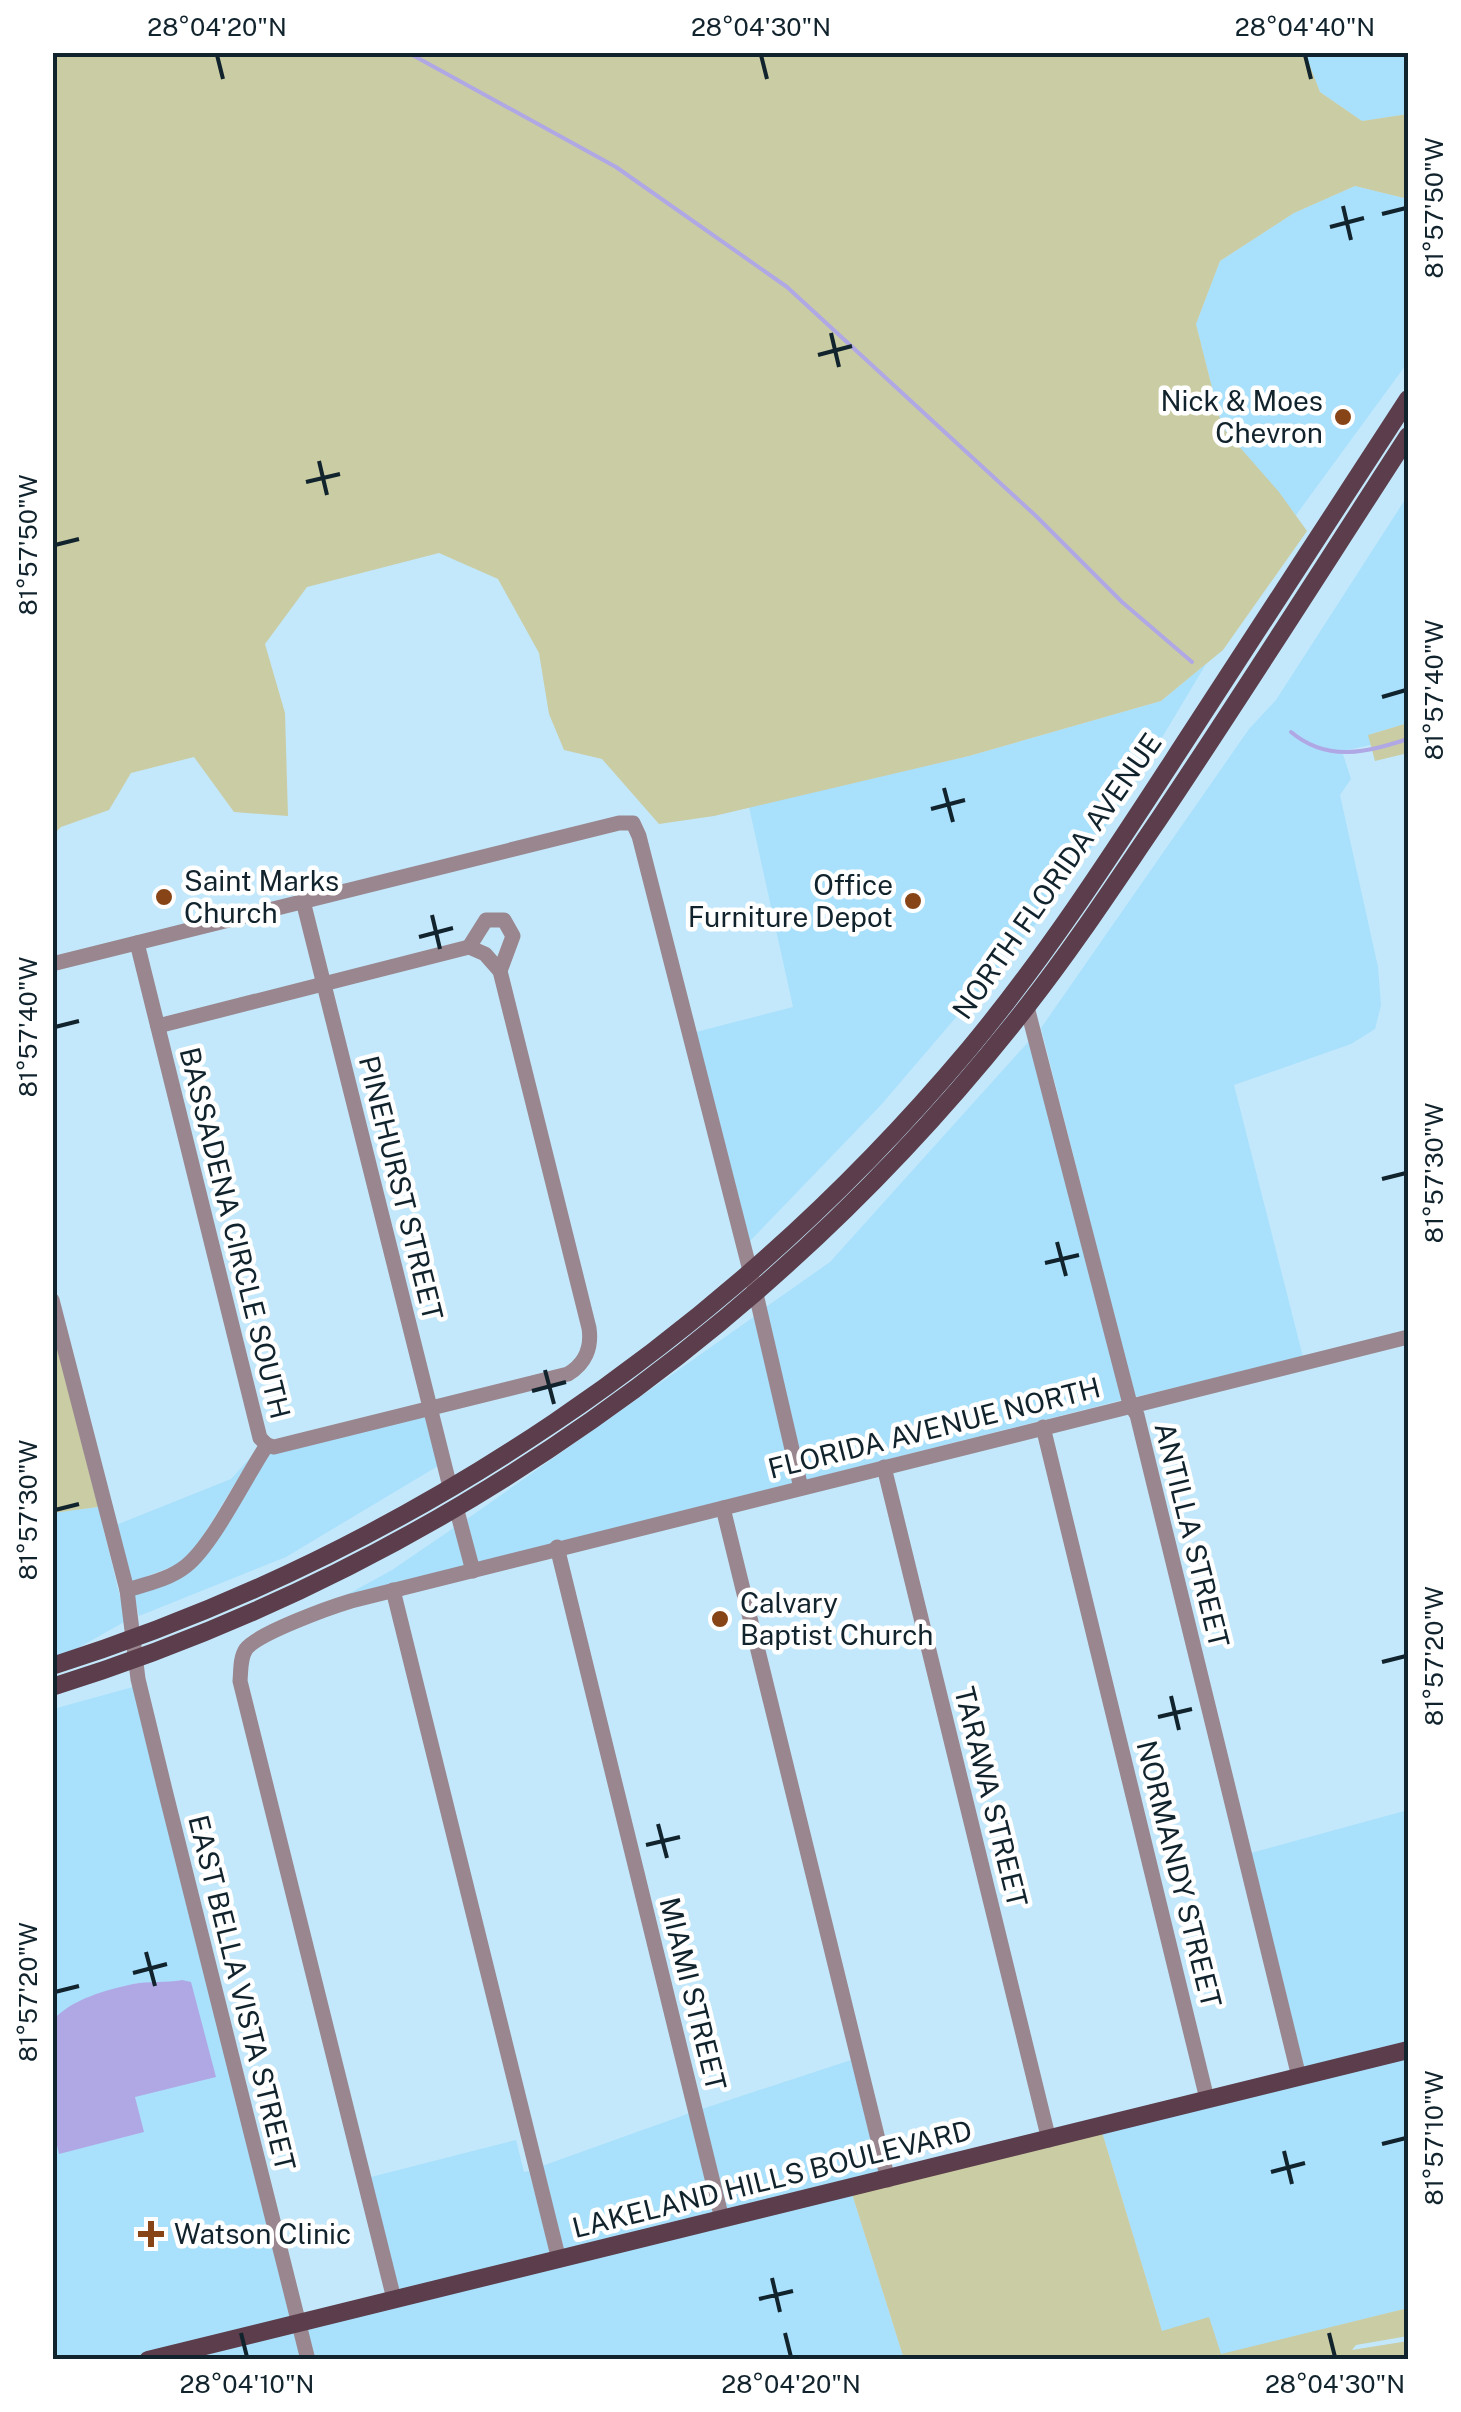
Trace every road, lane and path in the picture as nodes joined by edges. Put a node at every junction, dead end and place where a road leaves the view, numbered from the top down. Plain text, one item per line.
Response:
1 (1408, 399) edge
2 (1408, 436) edge
3 (1408, 457) edge
4 (1364, 504) junction
5 (1287, 586) junction
6 (1211, 741) junction
7 (1182, 746) junction
8 (1111, 890) junction
9 (303, 900) junction
10 (1069, 917) junction
11 (136, 942) junction
12 (469, 948) junction
13 (52, 964) edge
14 (500, 971) junction
15 (324, 983) junction
16 (1026, 1007) junction
17 (158, 1026) junction
18 (975, 1070) junction
19 (751, 1271) junction
20 (756, 1294) junction
21 (52, 1300) edge
22 (1408, 1337) edge
23 (1130, 1404) junction
24 (430, 1408) junction
25 (1043, 1427) junction
26 (267, 1445) junction
27 (884, 1467) junction
28 (450, 1487) junction
29 (801, 1488) junction
30 (456, 1507) junction
31 (724, 1508) junction
32 (558, 1547) junction
33 (472, 1570) junction
34 (127, 1590) junction
35 (393, 1590) junction
36 (135, 1638) junction
37 (137, 1658) junction
38 (52, 1666) edge
39 (52, 1687) edge
40 (1408, 2050) edge
41 (1299, 2077) junction
42 (1208, 2099) junction
43 (1049, 2140) junction
44 (888, 2180) junction
45 (722, 2219) junction
46 (558, 2260) junction
47 (394, 2299) junction
48 (298, 2322) junction
49 (148, 2360) edge
50 (308, 2360) edge

1 - 5 main road, NORTH FLORIDA AVENUE
2 - 4 main road, NORTH FLORIDA AVENUE
3 - 4 main road
4 - 6 main road, NORTH FLORIDA AVENUE
5 - 6 main road
5 - 7 main road, NORTH FLORIDA AVENUE
6 - 8 main road, NORTH FLORIDA AVENUE
7 - 8 main road
7 - 10 main road, NORTH FLORIDA AVENUE
8 - 16 main road, NORTH FLORIDA AVENUE
9 - 11 street
9 - 15 street, PINEHURST STREET
9 - 19 street
10 - 18 main road
10 - 19 main road, NORTH FLORIDA AVENUE
11 - 13 street
11 - 17 street, BASSADENA CIRCLE SOUTH
12 - 14 street
12 - 14 street
12 - 15 street
14 - 24 street
15 - 17 street
15 - 24 street, PINEHURST STREET
16 - 18 main road, NORTH FLORIDA AVENUE
16 - 23 street, ANTILLA STREET
17 - 26 street, BASSADENA CIRCLE SOUTH
18 - 20 main road, NORTH FLORIDA AVENUE
19 - 20 street
19 - 28 main road, NORTH FLORIDA AVENUE
20 - 29 street
20 - 30 main road, NORTH FLORIDA AVENUE
21 - 34 street, EAST BELLA VISTA STREET
22 - 23 street, FLORIDA AVENUE NORTH
23 - 25 street, FLORIDA AVENUE NORTH
23 - 41 street, ANTILLA STREET
24 - 26 street
24 - 28 street, PINEHURST STREET
25 - 27 street, FLORIDA AVENUE NORTH
25 - 42 street, NORMANDY STREET
26 - 34 street, BASSADENA CIRCLE SOUTH
27 - 29 street, FLORIDA AVENUE NORTH
27 - 43 street, TARAWA STREET
28 - 36 main road, NORTH FLORIDA AVENUE
29 - 31 street, FLORIDA AVENUE NORTH
30 - 33 street
30 - 37 main road, NORTH FLORIDA AVENUE
31 - 32 street, FLORIDA AVENUE NORTH
31 - 44 street
32 - 33 street, FLORIDA AVENUE NORTH
32 - 45 street, MIAMI STREET
33 - 35 street
34 - 36 street, EAST BELLA VISTA STREET
35 - 46 street
35 - 47 street
36 - 37 street, EAST BELLA VISTA STREET
36 - 38 main road, NORTH FLORIDA AVENUE
37 - 39 main road, NORTH FLORIDA AVENUE
37 - 48 street, EAST BELLA VISTA STREET
40 - 41 main road, LAKELAND HILLS BOULEVARD
41 - 42 main road, LAKELAND HILLS BOULEVARD
42 - 43 main road, LAKELAND HILLS BOULEVARD
43 - 44 main road, LAKELAND HILLS BOULEVARD
44 - 45 main road, LAKELAND HILLS BOULEVARD
45 - 46 main road, LAKELAND HILLS BOULEVARD
46 - 47 main road, LAKELAND HILLS BOULEVARD
47 - 48 main road, LAKELAND HILLS BOULEVARD
48 - 49 main road, LAKELAND HILLS BOULEVARD
48 - 50 street, EAST BELLA VISTA STREET

